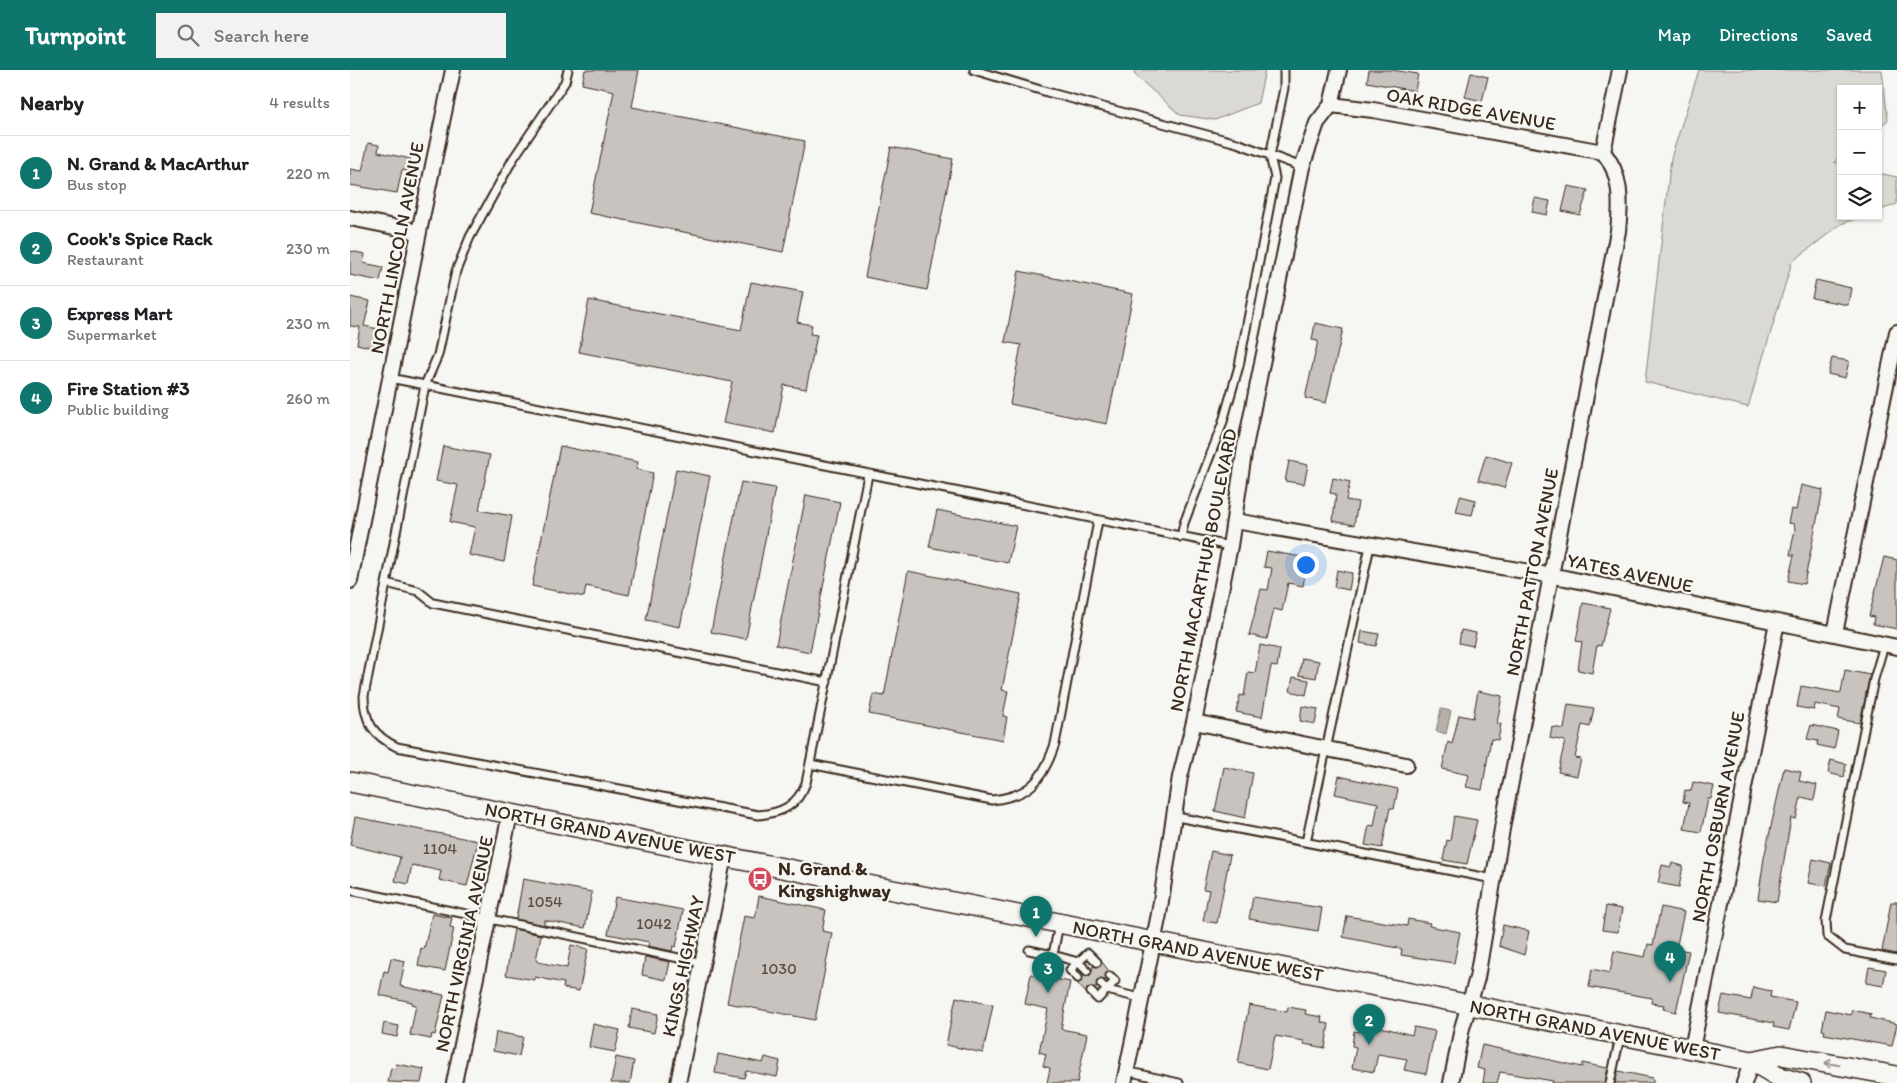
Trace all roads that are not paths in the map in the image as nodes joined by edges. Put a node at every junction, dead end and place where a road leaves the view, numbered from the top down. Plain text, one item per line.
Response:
1 (453, 70) edge
2 (568, 70) edge
3 (974, 70) edge
4 (1284, 70) edge
5 (1339, 70) edge
6 (1620, 70) edge
7 (1331, 105) junction
8 (1603, 152) junction
9 (1270, 156) junction
10 (1302, 167) junction
11 (350, 218) edge
12 (419, 232) junction
13 (1897, 332) edge
14 (390, 378) junction
15 (425, 385) junction
16 (868, 475) junction
17 (1098, 521) junction
18 (1235, 521) junction
19 (1181, 537) junction
20 (1230, 546) junction
21 (1370, 546) junction
22 (1550, 575) junction
23 (350, 581) edge
24 (386, 583) junction
25 (1777, 622) junction
26 (1835, 634) junction
27 (1891, 646) edge
28 (827, 682) junction
29 (1194, 722) junction
30 (1326, 748) junction
31 (810, 764) junction
32 (1406, 765) dead end
33 (350, 782) edge
34 (510, 814) junction
35 (1172, 816) junction
36 (1306, 842) junction
37 (724, 856) junction
38 (1493, 879) junction
39 (350, 890) edge
40 (487, 918) junction
41 (1059, 924) junction
42 (1152, 942) junction
43 (1029, 950) dead end
44 (1054, 955) junction
45 (1897, 960) edge
46 (1078, 962) junction
47 (1097, 962) dead end
48 (703, 963) junction
49 (1087, 971) dead end
50 (1110, 976) dead end
51 (1078, 978) dead end
52 (1101, 984) dead end
53 (1107, 990) junction
54 (1092, 992) dead end
55 (1140, 998) junction
56 (1469, 1005) junction
57 (1620, 1035) junction
58 (1692, 1049) junction
59 (1752, 1060) junction
60 (1897, 1076) edge
61 (1125, 1077) edge
62 (454, 1083) edge
63 (678, 1083) edge
64 (1179, 1083) edge
65 (1451, 1083) edge
66 (1610, 1083) edge
67 (1744, 1083) edge
68 (1801, 1083) edge

1 - 12 street, NORTH LINCOLN AVENUE
2 - 15 lane
3 - 9 lane
4 - 9 lane
5 - 7 street, NORTH MACARTHUR BOULEVARD
6 - 8 street
7 - 8 street, OAK RIDGE AVENUE
7 - 10 street, NORTH MACARTHUR BOULEVARD
8 - 22 street, NORTH PATTON AVENUE
9 - 10 lane
9 - 19 lane
10 - 18 street, NORTH MACARTHUR BOULEVARD
11 - 12 street
12 - 14 street, NORTH LINCOLN AVENUE
13 - 26 street
14 - 15 lane
14 - 23 street, NORTH LINCOLN AVENUE
15 - 16 lane
15 - 24 lane
16 - 17 lane
16 - 28 lane
17 - 19 lane
17 - 31 lane
18 - 20 street, NORTH MACARTHUR BOULEVARD
18 - 21 street, YATES AVENUE
19 - 20 lane
20 - 29 street, NORTH MACARTHUR BOULEVARD
21 - 22 street, YATES AVENUE
21 - 30 lane
22 - 25 street, YATES AVENUE
22 - 38 street, NORTH PATTON AVENUE
24 - 28 lane
24 - 31 lane
25 - 26 street, YATES AVENUE
25 - 58 street, NORTH OSBURN AVENUE
26 - 27 street, YATES AVENUE
27 - 45 lane
28 - 31 lane
29 - 30 street
29 - 35 street, NORTH MACARTHUR BOULEVARD
30 - 32 street
30 - 36 lane
33 - 34 main road, NORTH GRAND AVENUE WEST
34 - 37 main road, NORTH GRAND AVENUE WEST
34 - 40 street, NORTH VIRGINIA AVENUE
35 - 36 lane
35 - 42 street, NORTH MACARTHUR BOULEVARD
36 - 38 lane
37 - 41 main road, NORTH GRAND AVENUE WEST
37 - 48 street, KINGS HIGHWAY
38 - 56 street, NORTH PATTON AVENUE
39 - 40 lane
40 - 48 lane
40 - 62 street, NORTH VIRGINIA AVENUE
41 - 42 main road, NORTH GRAND AVENUE WEST
41 - 44 lane
42 - 55 street, NORTH MACARTHUR BOULEVARD
42 - 56 main road, NORTH GRAND AVENUE WEST
43 - 44 lane
44 - 46 lane
46 - 47 lane
46 - 49 lane
46 - 51 lane
48 - 63 street, KINGS HIGHWAY
50 - 53 lane
52 - 53 lane
53 - 54 lane
53 - 55 lane
55 - 61 street, NORTH MACARTHUR BOULEVARD
56 - 57 main road, NORTH GRAND AVENUE WEST
56 - 65 street, NORTH PATTON AVENUE
57 - 58 main road, NORTH GRAND AVENUE WEST
57 - 66 lane
58 - 59 main road, NORTH GRAND AVENUE WEST
60 -> 59 main road, NORTH GRAND AVENUE WEST
59 - 67 street
59 - 68 main road, NORTH GRAND AVENUE WEST
61 - 64 lane

